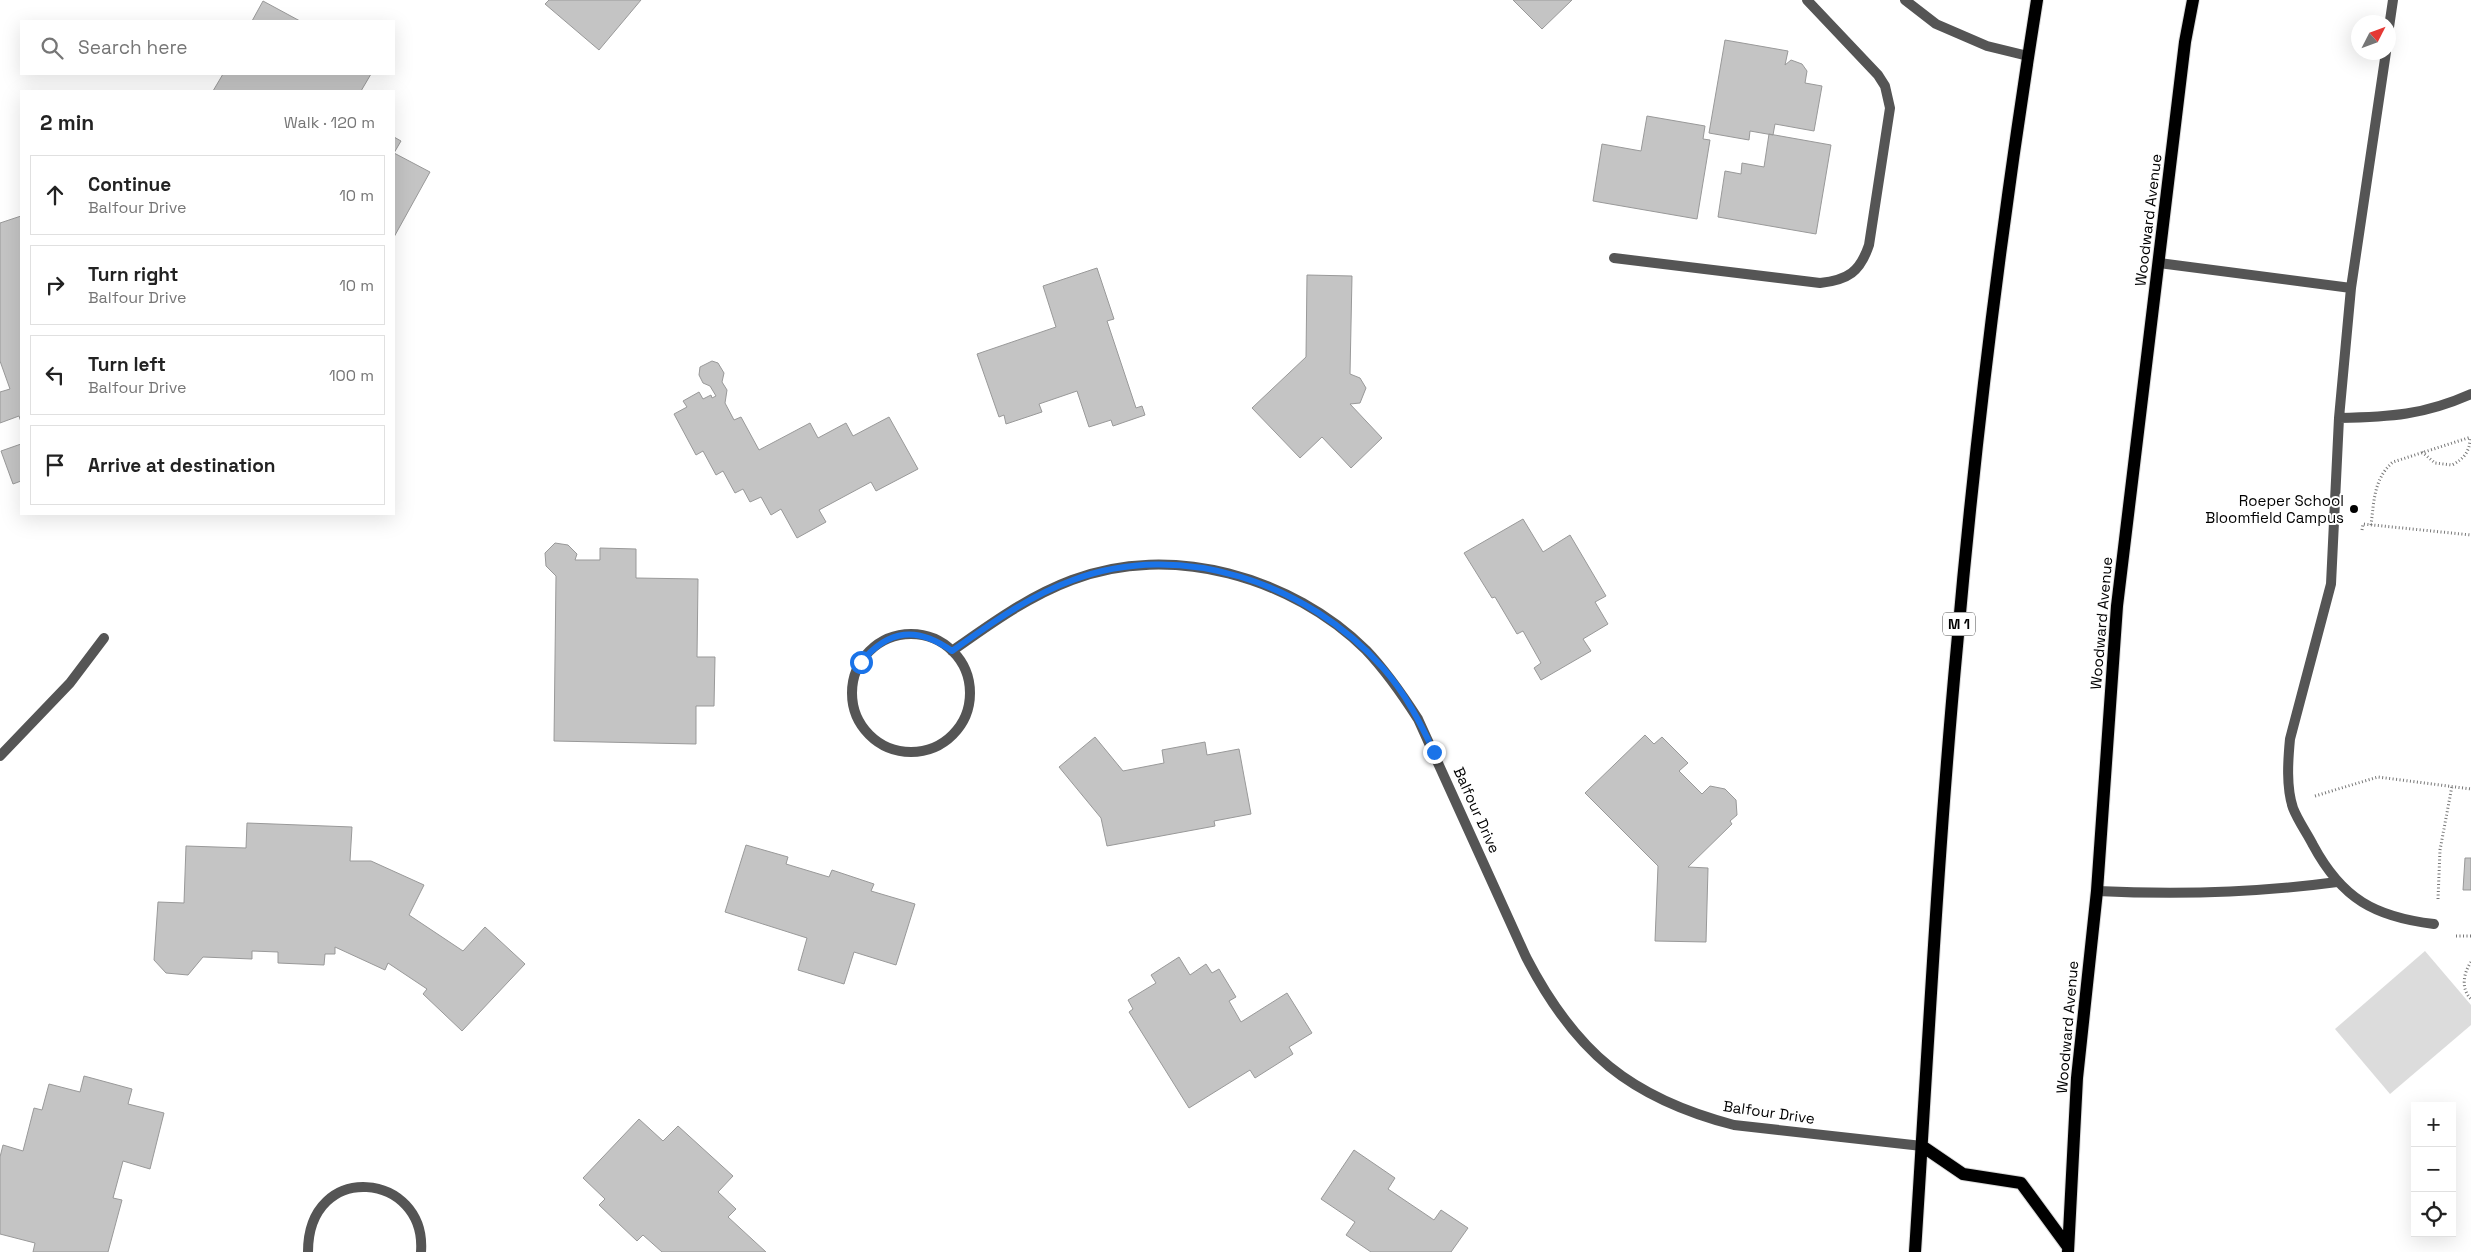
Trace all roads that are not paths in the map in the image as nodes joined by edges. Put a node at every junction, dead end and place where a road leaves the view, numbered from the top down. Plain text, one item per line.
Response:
1 (1807, 0) edge
2 (1905, 0) edge
3 (2037, 0) edge
4 (2193, 0) edge
5 (2394, 0) edge
6 (2391, 15) edge
7 (2028, 56) junction
8 (2385, 60) edge
9 (1614, 258) dead end
10 (2159, 263) junction
11 (2351, 288) junction
12 (2471, 394) edge
13 (2339, 418) junction
14 (104, 638) dead end
15 (952, 651) junction
16 (0, 756) edge
17 (2337, 882) junction
18 (2096, 891) junction
19 (2434, 924) road end
20 (1922, 1146) junction
21 (2068, 1249) edge
22 (308, 1252) edge
23 (421, 1252) edge
24 (1915, 1252) edge

1 - 9 street
2 - 7 street
3 - 7 main road, M 1
4 - 10 main road, Woodward Avenue
5 - 6 street
7 - 20 main road, M 1
8 - 11 street
10 - 11 street
10 - 18 main road, Woodward Avenue
11 - 13 street
12 - 13 street
13 - 17 street
14 - 16 street
15 - 15 street
15 - 20 street, Balfour Drive
17 - 18 street
17 - 19 street
18 - 21 main road, Woodward Avenue
20 - 21 main road
20 - 24 main road, M 1
22 - 23 street

